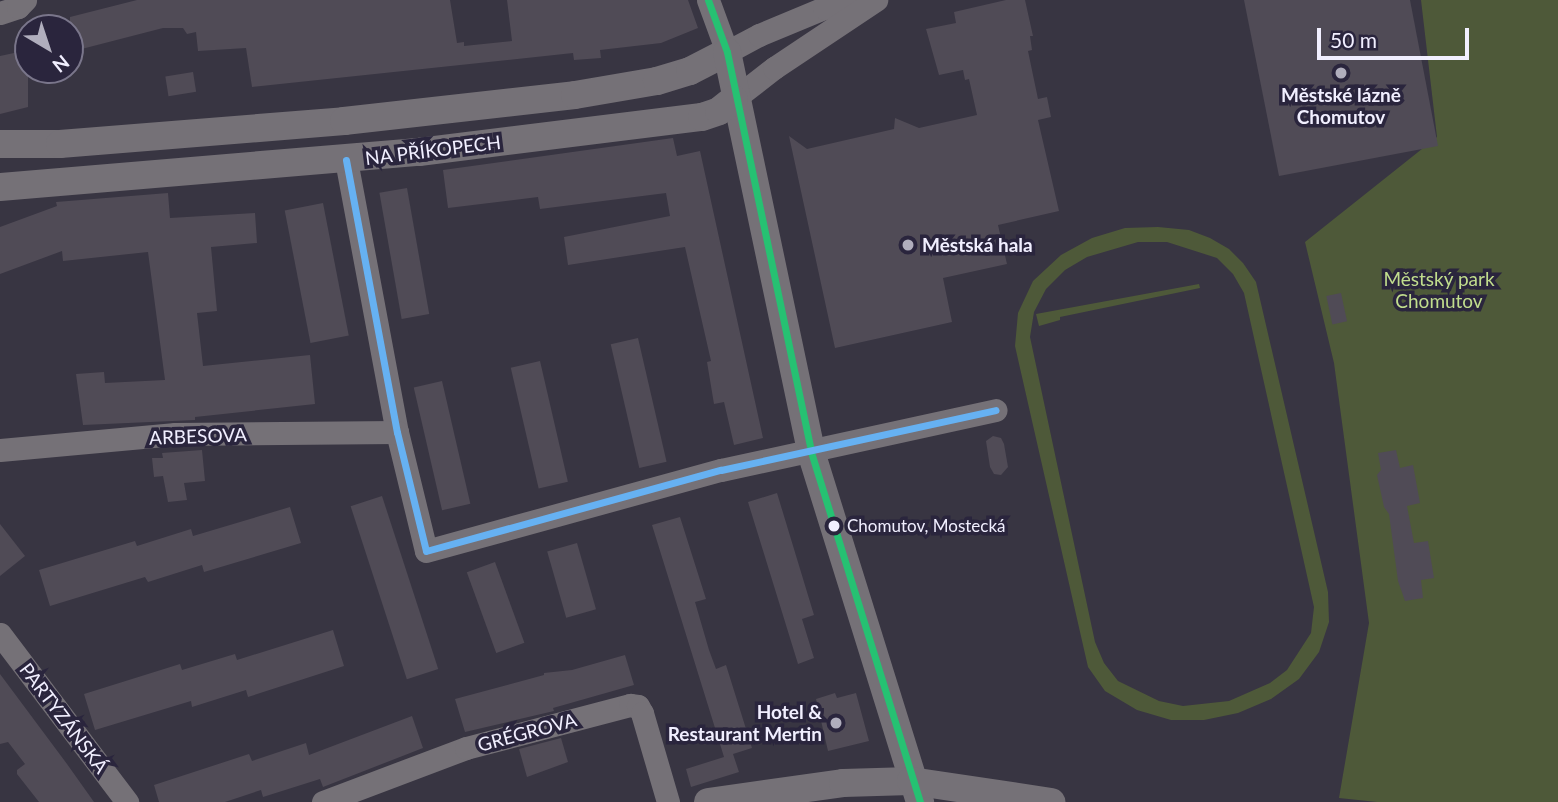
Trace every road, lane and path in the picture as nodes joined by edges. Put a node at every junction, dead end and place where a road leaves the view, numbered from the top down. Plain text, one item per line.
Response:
1 (24, 0) edge
2 (708, 0) edge
3 (857, 0) edge
4 (876, 0) edge
5 (0, 13) edge
6 (727, 52) junction
7 (734, 99) junction
8 (0, 144) edge
9 (346, 160) junction
10 (0, 187) edge
11 (996, 410) dead end
12 (397, 432) junction
13 (0, 450) edge
14 (811, 452) junction
15 (0, 634) edge
16 (915, 791) edge
17 (127, 802) edge
18 (323, 802) edge
19 (668, 802) edge
20 (708, 802) edge
21 (1051, 802) edge

1 - 5 street
2 - 6 street
3 - 6 street
4 - 7 street
6 - 7 street
6 - 8 street, NA PŘÍKOPECH
7 - 9 street, NA PŘÍKOPECH
7 - 14 street
9 - 10 street, NA PŘÍKOPECH
9 - 12 street
11 - 14 street
12 - 13 street, ARBESOVA
12 - 14 street
14 - 16 street
15 - 17 street, PARTYZÁNSKÁ
16 - 20 street
16 - 21 street
18 - 19 street, GRÉGROVA

